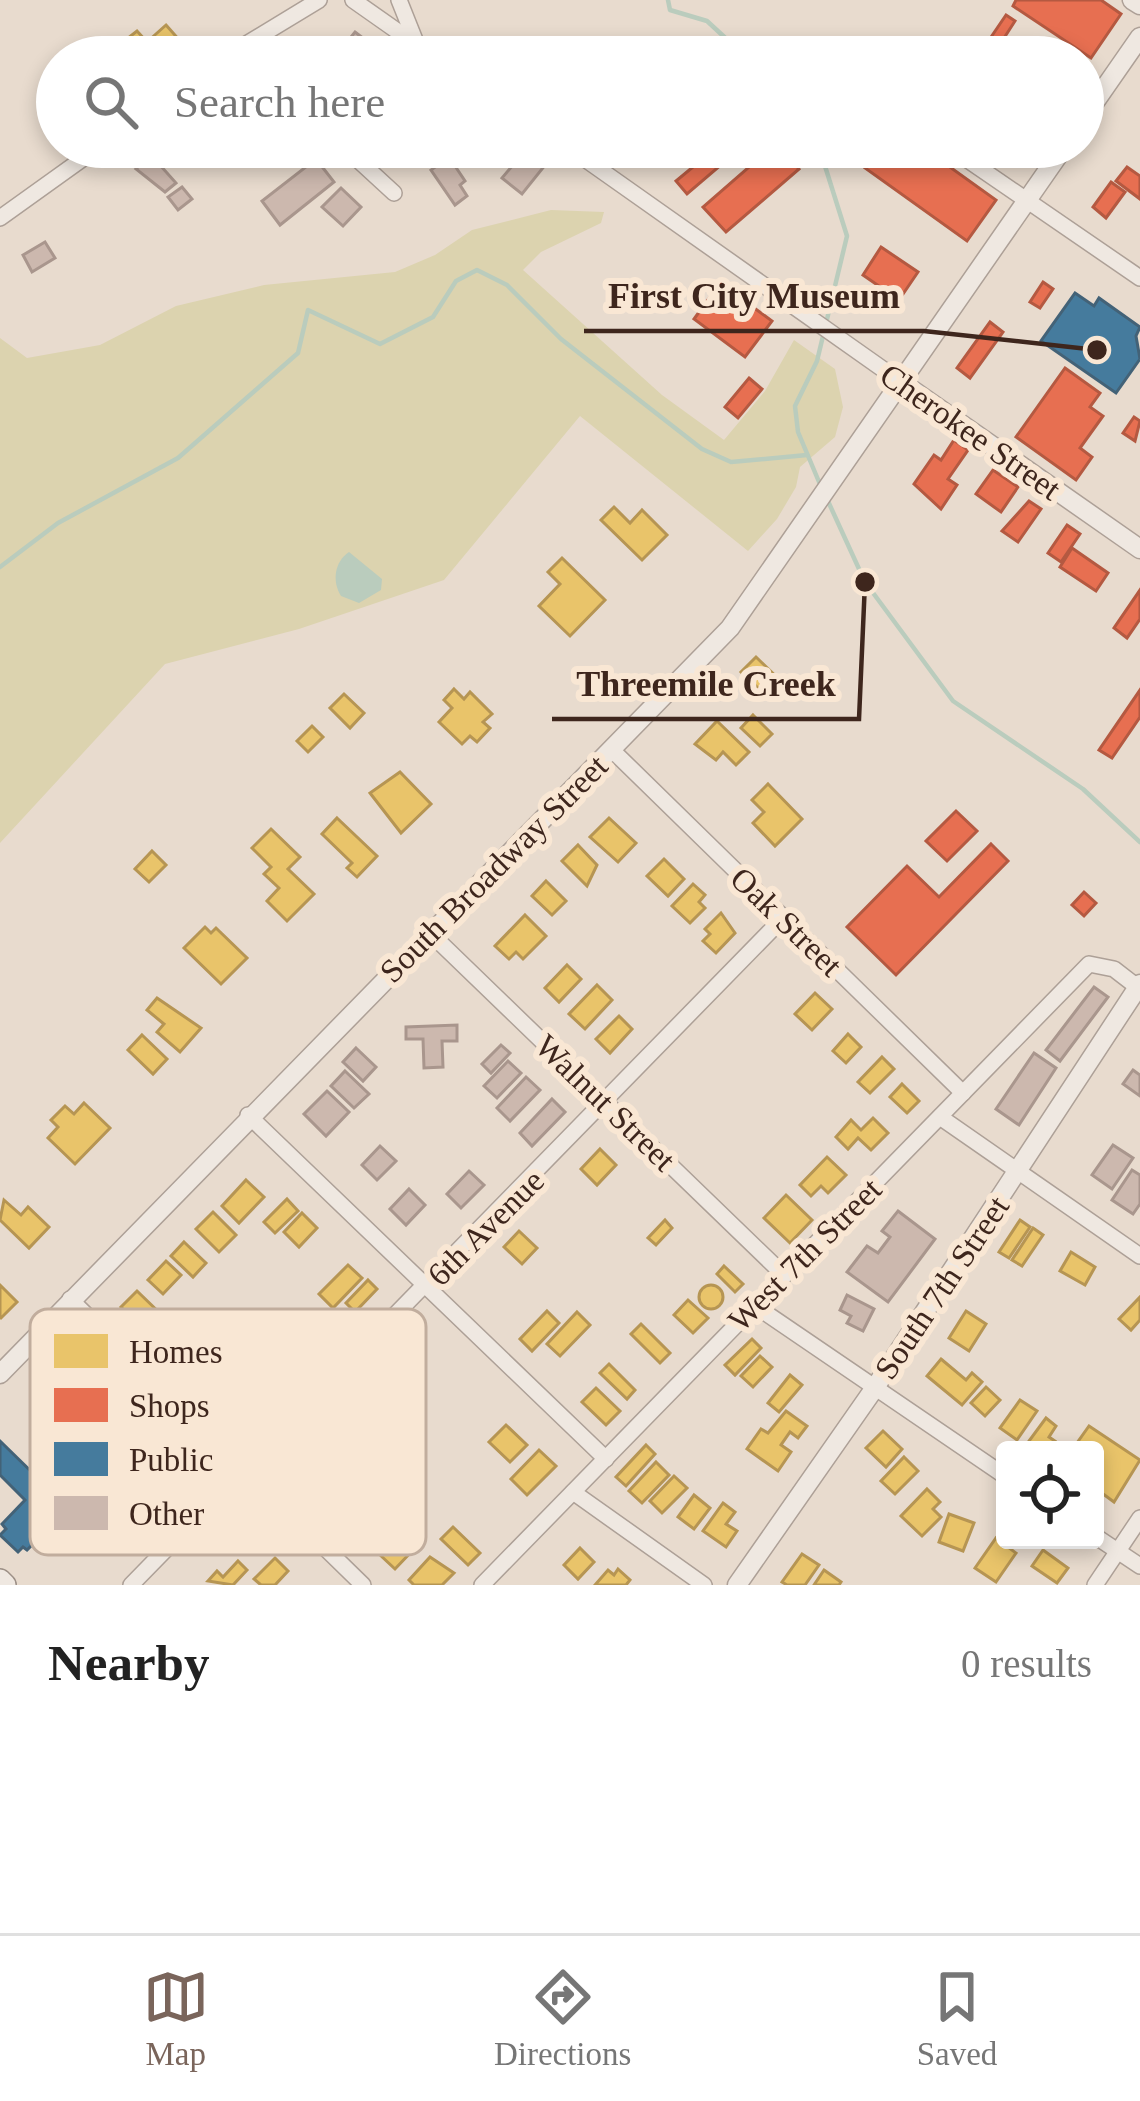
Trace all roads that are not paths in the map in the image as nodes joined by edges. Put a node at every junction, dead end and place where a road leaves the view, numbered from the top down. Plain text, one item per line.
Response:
1 (319, 0) edge
2 (353, 0) edge
3 (399, 0) edge
4 (1132, 0) edge
5 (1140, 5) edge
6 (264, 36) edge
7 (404, 36) edge
8 (413, 36) edge
9 (1140, 37) edge
10 (1104, 89) edge
11 (70, 168) edge
12 (367, 168) edge
13 (598, 168) edge
14 (980, 168) edge
15 (1049, 168) edge
16 (394, 193) dead end
17 (1027, 200) junction
18 (0, 218) edge
19 (1140, 278) edge
20 (901, 382) junction
21 (1140, 549) edge
22 (611, 749) junction
23 (784, 917) junction
24 (428, 931) junction
25 (1139, 987) edge
26 (963, 1093) junction
27 (608, 1103) junction
28 (248, 1115) junction
29 (940, 1117) junction
30 (1017, 1173) junction
31 (1140, 1256) edge
32 (784, 1275) junction
33 (426, 1286) junction
34 (70, 1299) junction
35 (754, 1305) junction
36 (61, 1309) edge
37 (80, 1309) edge
38 (404, 1309) edge
39 (30, 1342) edge
40 (0, 1374) edge
41 (874, 1389) junction
42 (606, 1459) junction
43 (996, 1470) edge
44 (574, 1492) junction
45 (1140, 1518) edge
46 (1104, 1542) edge
47 (1118, 1551) junction
48 (161, 1555) edge
49 (332, 1555) edge
50 (1140, 1566) edge
51 (131, 1585) edge
52 (363, 1585) edge
53 (482, 1585) edge
54 (704, 1585) edge
55 (736, 1585) edge
56 (1095, 1585) edge

1 - 6 street
2 - 7 street
3 - 8 street
4 - 5 street
9 - 10 street
11 - 18 street
12 - 16 street
13 - 20 street, Cherokee Street
14 - 17 street
15 - 17 street, South Broadway Street
17 - 19 street
17 - 20 street, South Broadway Street
20 - 21 street, Cherokee Street
20 - 22 street, South Broadway Street
22 - 23 street, Oak Street
22 - 24 street, South Broadway Street
23 - 26 street, Oak Street
23 - 27 street, 6th Avenue
24 - 27 street, Walnut Street
24 - 28 street, South Broadway Street
25 - 26 street, West 7th Street
25 - 30 street, South 7th Street
26 - 29 street, West 7th Street
27 - 32 street, Walnut Street
27 - 33 street, 6th Avenue
28 - 33 street
28 - 34 street, South Broadway Street
29 - 30 street
29 - 32 street, West 7th Street
30 - 31 street
30 - 41 street, South 7th Street
32 - 35 street, West 7th Street
33 - 38 street, 6th Avenue
33 - 42 street
34 - 36 street, South Broadway Street
34 - 37 street
35 - 41 street
35 - 42 street, West 7th Street
39 - 40 street, South Broadway Street
41 - 43 street
41 - 55 street, South 7th Street
42 - 44 street, West 7th Street
44 - 53 street, West 7th Street
44 - 54 street
45 - 47 street
46 - 47 street
47 - 50 street
47 - 56 street
48 - 51 street, 6th Avenue
49 - 52 street

